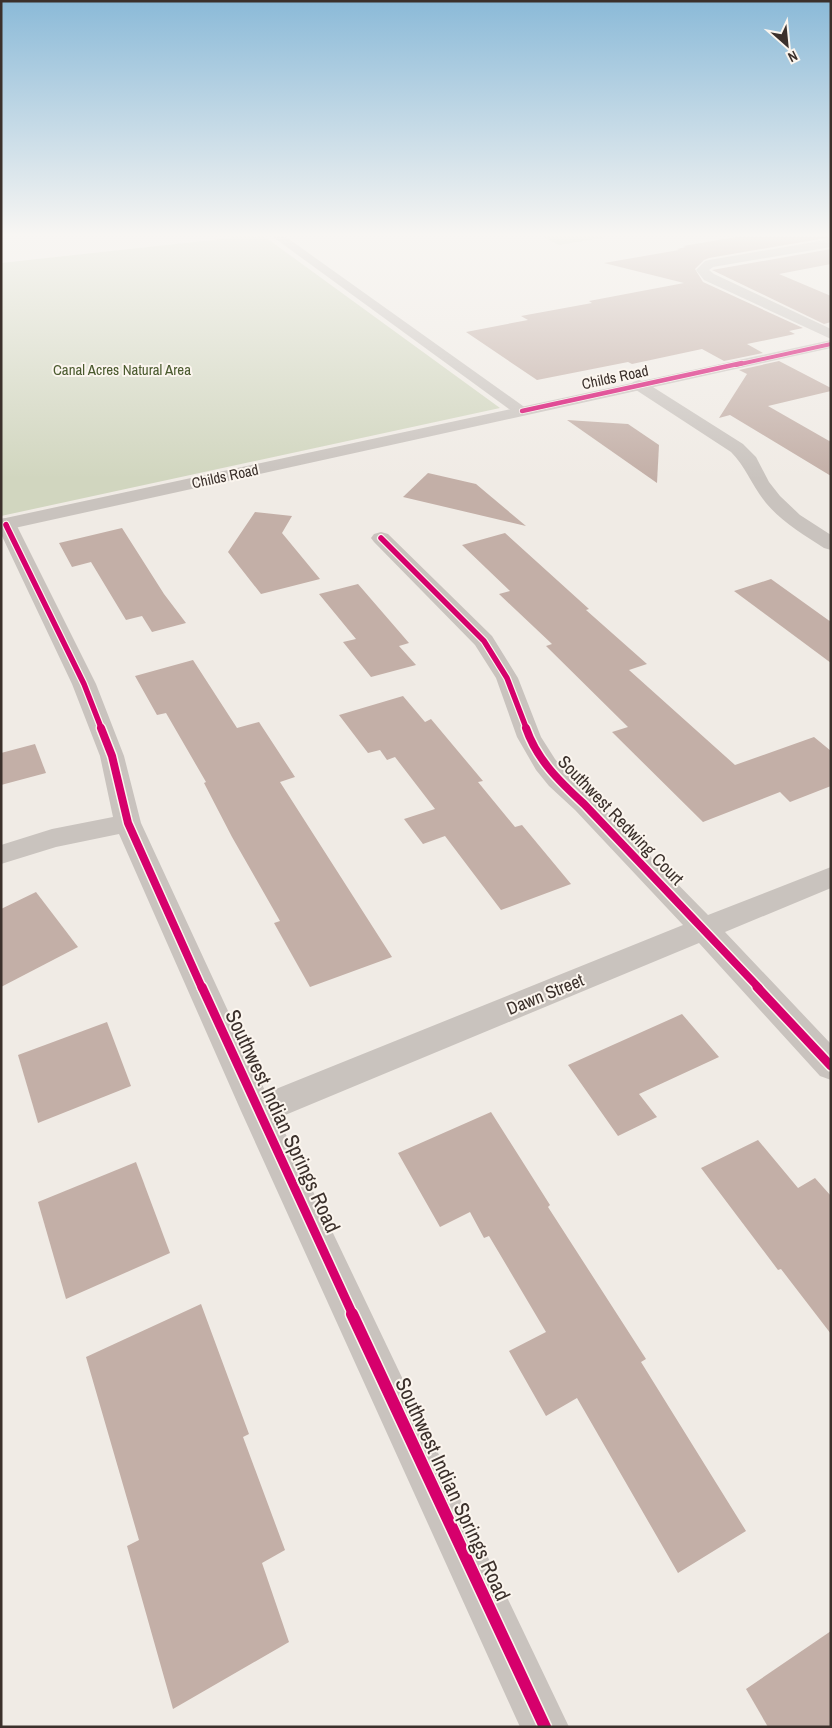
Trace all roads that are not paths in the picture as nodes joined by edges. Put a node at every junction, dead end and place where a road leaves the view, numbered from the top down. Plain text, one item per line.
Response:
1 (392, 318) edge
2 (796, 318) edge
3 (831, 334) edge
4 (831, 344) edge
5 (639, 385) junction
6 (522, 411) junction
7 (4, 525) edge
8 (382, 538) dead end
9 (831, 544) edge
10 (128, 823) junction
11 (1, 855) edge
12 (831, 876) edge
13 (704, 929) junction
14 (831, 1066) edge
15 (258, 1111) junction
16 (545, 1727) edge

1 - 6 street
2 - 3 street
4 - 5 street, Childs Road
5 - 6 street, Childs Road
5 - 9 street
6 - 7 street, Childs Road
7 - 10 street, Southwest Indian Springs Road
8 - 13 street, Southwest Redwing Court
10 - 11 street
10 - 15 street, Southwest Indian Springs Road
12 - 13 street, Dawn Street
13 - 14 street, Southwest Redwing Court
13 - 15 street, Dawn Street
15 - 16 street, Southwest Indian Springs Road

